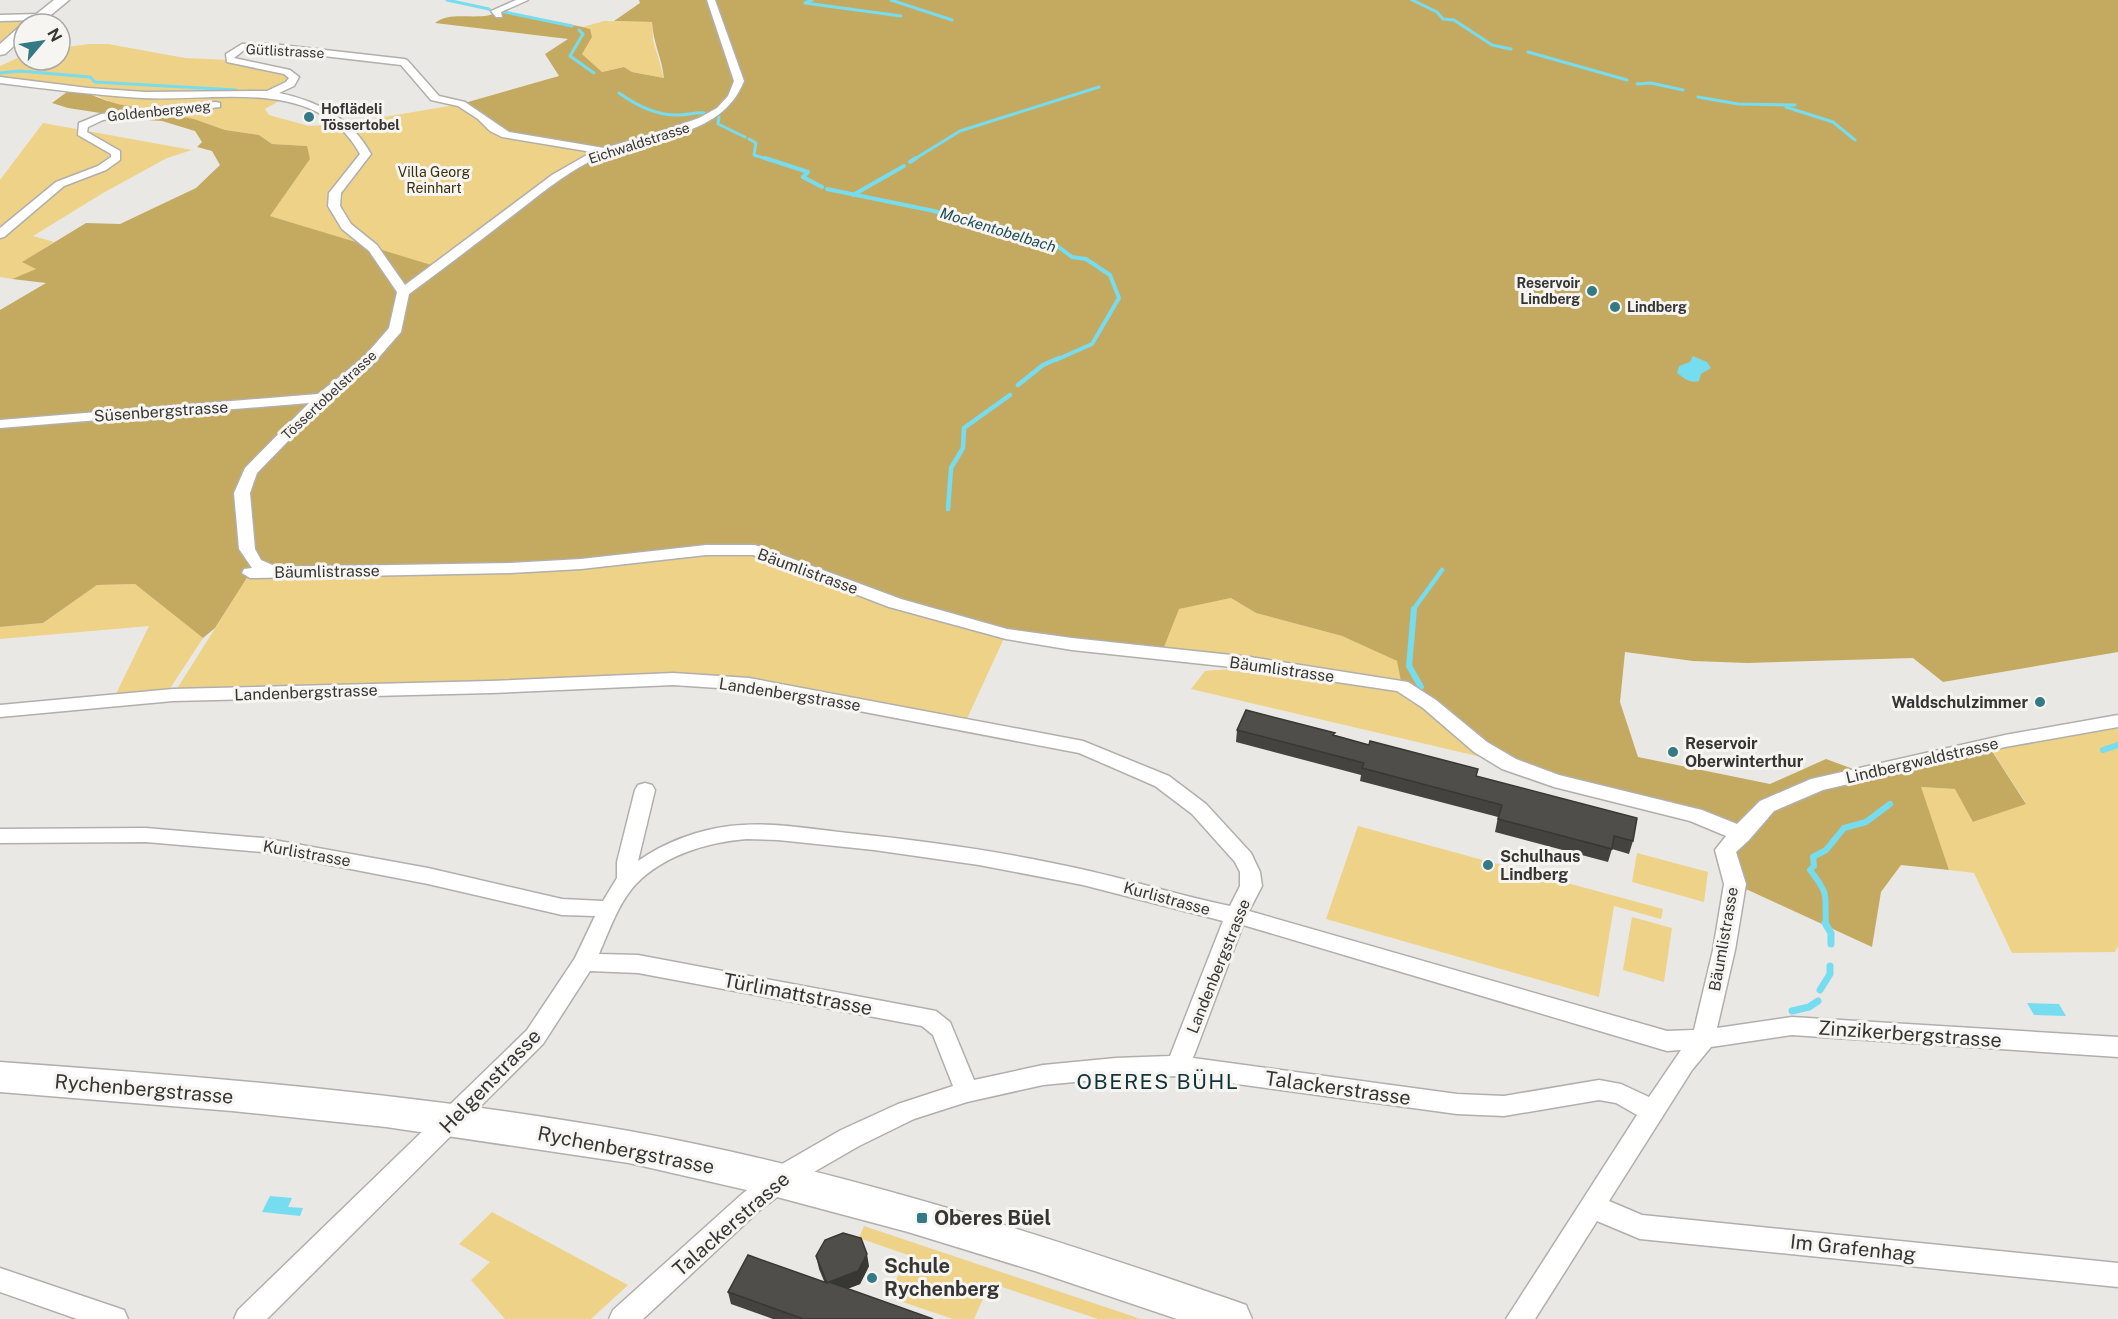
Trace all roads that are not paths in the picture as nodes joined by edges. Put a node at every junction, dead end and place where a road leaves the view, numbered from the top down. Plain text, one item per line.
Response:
1 (62, 0) edge
2 (524, 0) edge
3 (711, 0) edge
4 (46, 12) edge
5 (499, 15) dead end
6 (12, 40) edge
7 (0, 51) edge
8 (0, 80) edge
9 (269, 94) junction
10 (286, 97) junction
11 (604, 151) junction
12 (0, 234) edge
13 (403, 292) junction
14 (322, 398) junction
15 (0, 424) edge
16 (274, 572) junction
17 (250, 573) dead end
18 (0, 711) edge
19 (2118, 721) edge
20 (645, 790) dead end
21 (1742, 835) junction
22 (0, 836) edge
23 (628, 879) junction
24 (609, 909) junction
25 (1236, 915) junction
26 (584, 962) junction
27 (1703, 1040) junction
28 (2118, 1047) edge
29 (1178, 1066) junction
30 (0, 1077) edge
31 (967, 1092) junction
32 (1654, 1112) junction
33 (453, 1120) junction
34 (778, 1180) junction
35 (1592, 1206) junction
36 (2118, 1275) edge
37 (0, 1280) edge
38 (114, 1319) edge
39 (248, 1319) edge
40 (623, 1319) edge
41 (1232, 1319) edge
42 (1520, 1319) edge

1 - 4 street
2 - 5 street
3 - 11 street, Eichwaldstrasse
6 - 7 street
8 - 9 street
9 - 10 street
9 - 11 street, Gütlistrasse
10 - 12 street, Goldenbergweg
10 - 13 street
11 - 13 street, Eichwaldstrasse
13 - 14 street, Tössertobelstrasse
14 - 15 street, Süsenbergstrasse
14 - 16 street, Tössertobelstrasse
16 - 17 street, Bäumlistrasse
16 - 21 street, Bäumlistrasse
18 - 25 street, Landenbergstrasse
19 - 21 street, Lindbergwaldstrasse
20 - 23 street, Helgenstrasse
21 - 27 street, Bäumlistrasse
22 - 24 street, Kurlistrasse
23 - 24 street, Helgenstrasse
23 - 25 street, Kurlistrasse
24 - 26 street, Helgenstrasse
25 - 27 street, Kurlistrasse
25 - 29 street, Landenbergstrasse
26 - 31 street, Türlimattstrasse
26 - 33 street, Helgenstrasse
27 - 28 street, Zinzikerbergstrasse
27 - 32 street, Bäumlistrasse
29 - 31 street, Talackerstrasse
29 - 32 street, Talackerstrasse
30 - 33 street, Rychenbergstrasse
31 - 34 street, Talackerstrasse
32 - 35 street, Bäumlistrasse
33 - 34 street, Rychenbergstrasse
33 - 39 street, Helgenstrasse
34 - 40 street, Talackerstrasse
34 - 41 street, Rychenbergstrasse
35 - 36 street, Im Grafenhag
35 - 42 street, Bäumlistrasse
37 - 38 street

